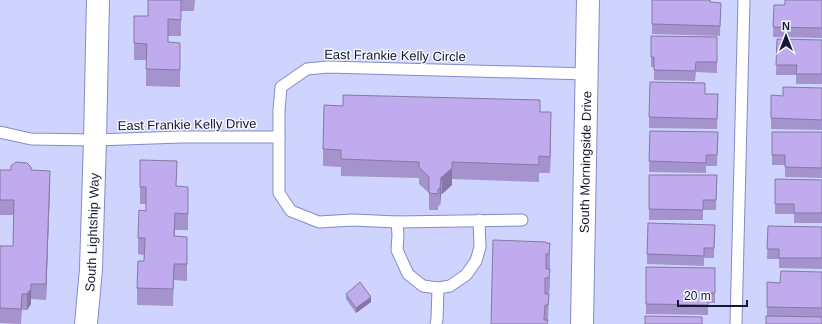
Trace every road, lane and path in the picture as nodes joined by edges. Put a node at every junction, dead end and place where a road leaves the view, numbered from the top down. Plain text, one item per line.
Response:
1 (98, 0) edge
2 (588, 0) edge
3 (744, 0) edge
4 (587, 74) junction
5 (0, 132) edge
6 (279, 137) junction
7 (95, 140) junction
8 (479, 220) junction
9 (522, 220) dead end
10 (397, 222) junction
11 (438, 288) junction
12 (86, 324) edge
13 (436, 324) edge
14 (582, 324) edge
15 (736, 324) edge

1 - 7 street, South Lightship Way
2 - 4 street, South Morningside Drive
3 - 15 lane
4 - 6 lane, East Frankie Kelly Circle
4 - 14 street, South Morningside Drive
5 - 7 lane
6 - 7 lane, East Frankie Kelly Drive
6 - 10 lane, East Frankie Kelly Circle
7 - 12 street, South Lightship Way
8 - 9 lane, East Frankie Kelly Circle
8 - 10 lane, East Frankie Kelly Circle
8 - 11 lane
10 - 11 lane
11 - 13 lane

